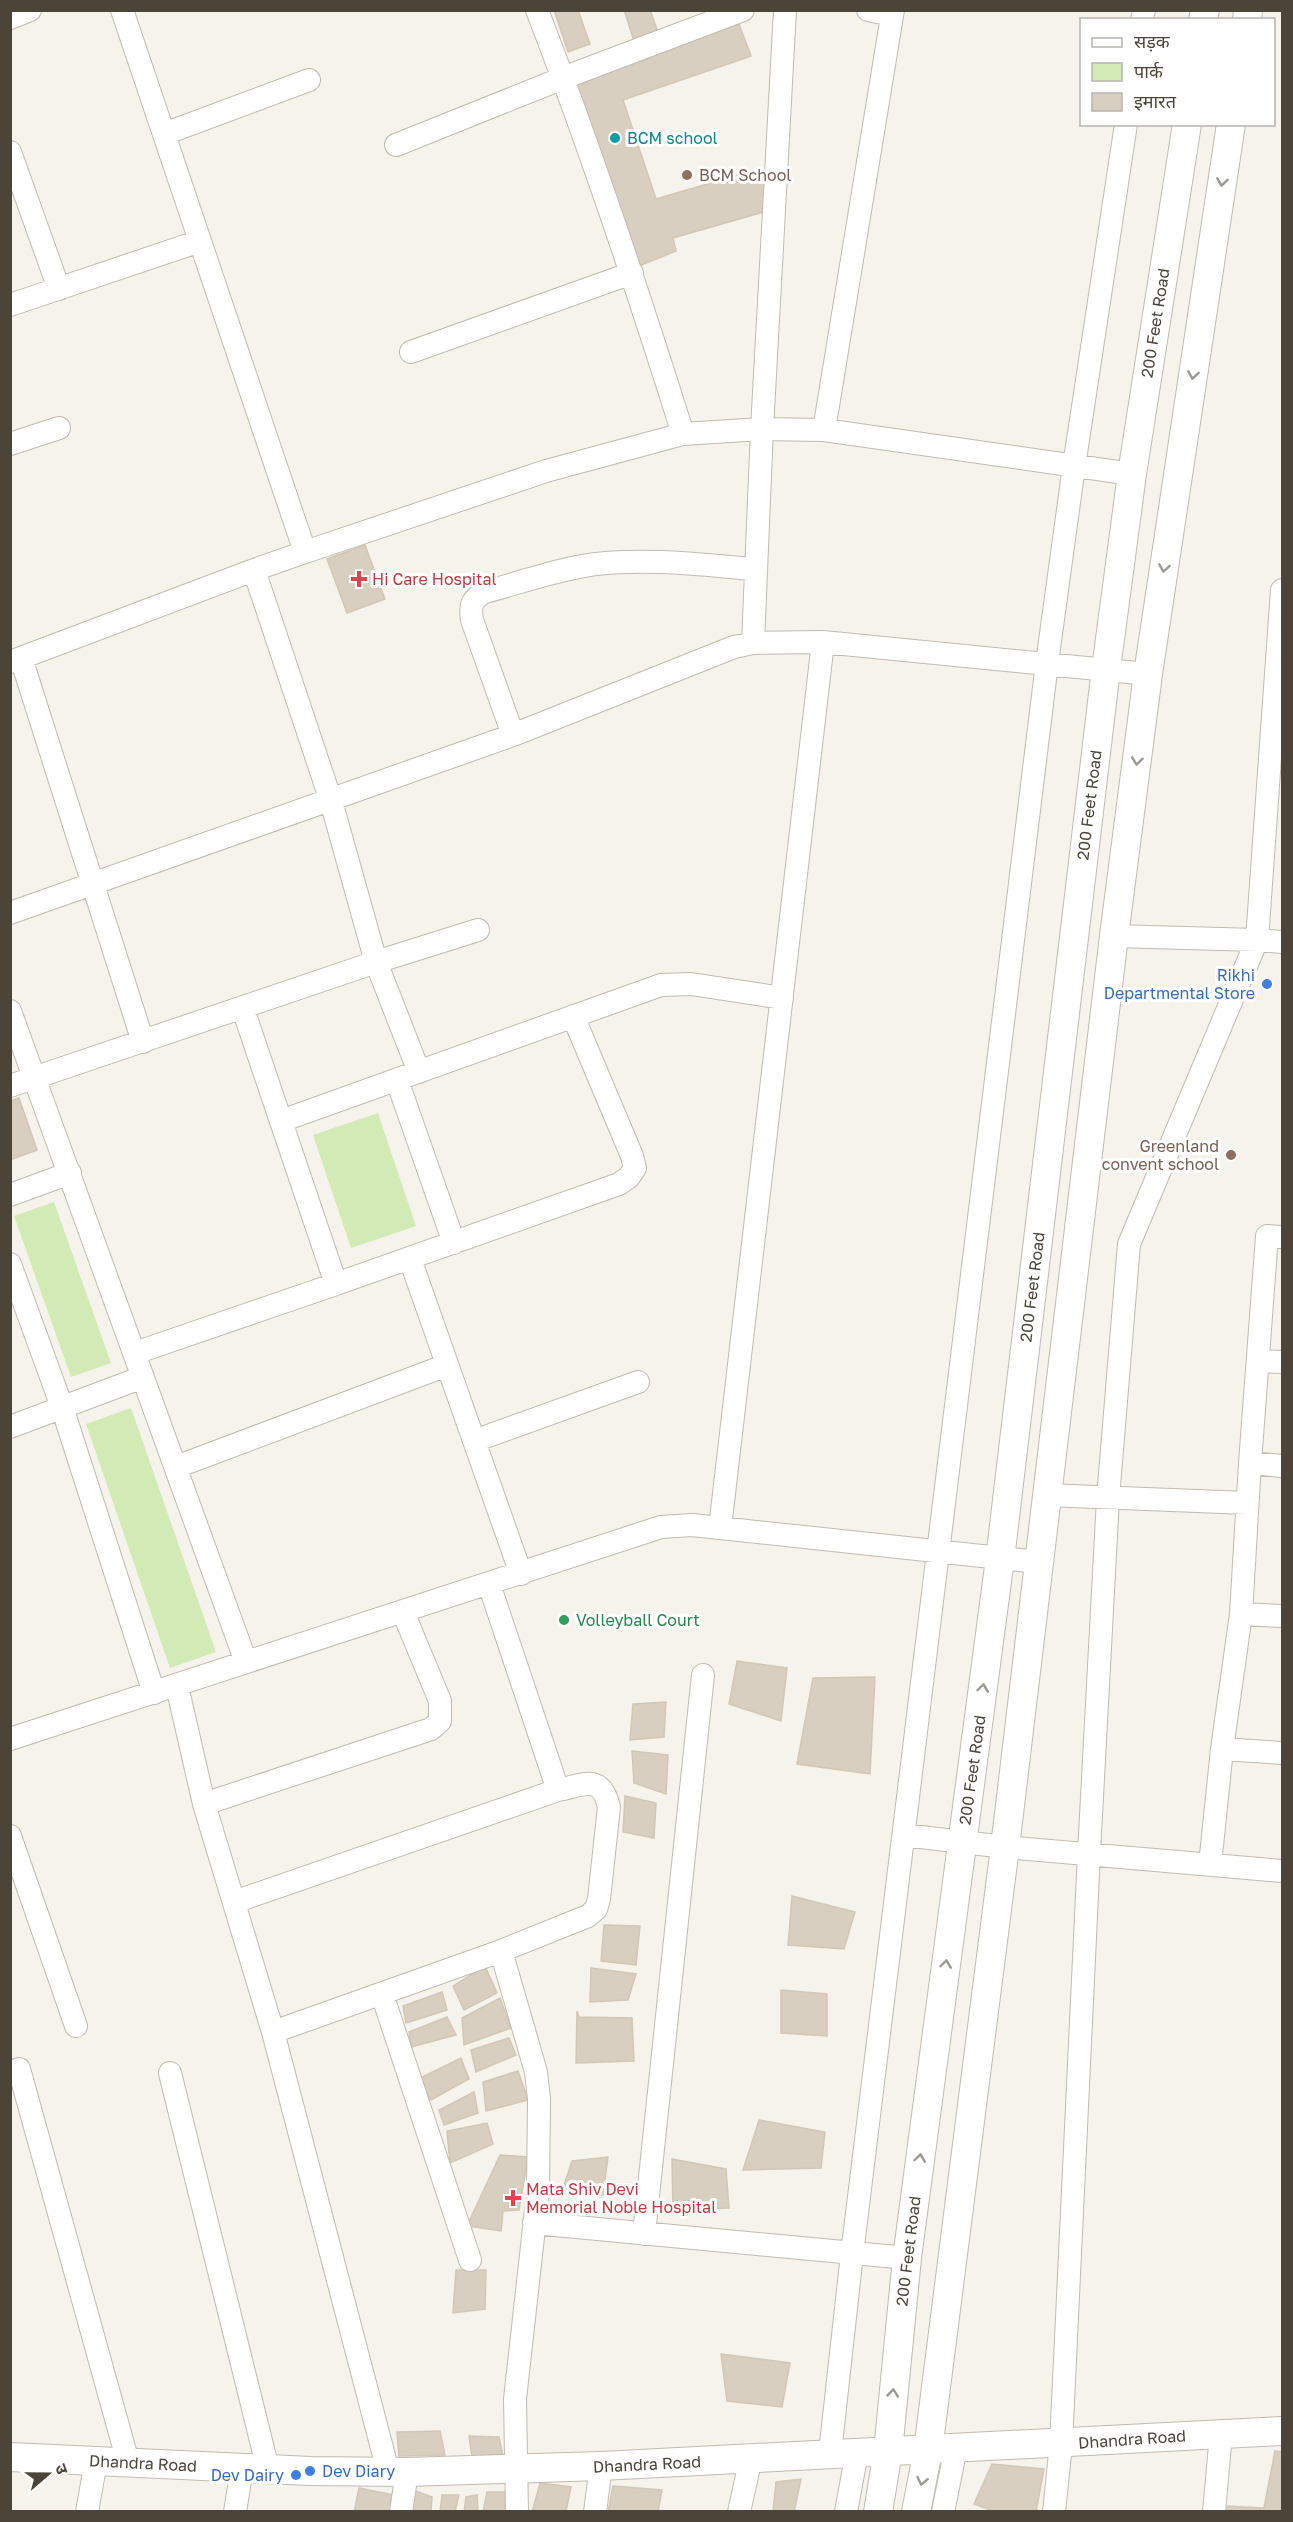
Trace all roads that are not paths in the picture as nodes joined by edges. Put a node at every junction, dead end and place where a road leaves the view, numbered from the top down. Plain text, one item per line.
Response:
1 (30, 10) edge
2 (122, 10) edge
3 (537, 10) edge
4 (743, 10) edge
5 (785, 10) edge
6 (868, 10) edge
7 (893, 13) edge
8 (10, 18) edge
9 (563, 78) junction
10 (309, 80) dead end
11 (1126, 126) edge
12 (1187, 126) edge
13 (1231, 126) edge
14 (164, 134) junction
15 (396, 145) dead end
16 (11, 157) edge
17 (200, 241) junction
18 (632, 273) junction
19 (58, 289) junction
20 (10, 305) edge
21 (411, 352) dead end
22 (59, 428) dead end
23 (762, 429) junction
24 (825, 430) junction
25 (682, 434) junction
26 (10, 444) edge
27 (1074, 466) junction
28 (1132, 474) junction
29 (305, 552) junction
30 (755, 569) junction
31 (254, 570) junction
32 (1282, 590) edge
33 (823, 642) junction
34 (753, 643) junction
35 (16, 660) edge
36 (1047, 663) junction
37 (1106, 669) junction
38 (1148, 674) junction
39 (513, 735) junction
40 (332, 801) junction
41 (1274, 826) edge
42 (92, 884) junction
43 (10, 913) edge
44 (478, 930) dead end
45 (1114, 936) junction
46 (1257, 939) junction
47 (1282, 942) edge
48 (376, 962) junction
49 (782, 998) junction
50 (243, 1009) junction
51 (10, 1011) edge
52 (573, 1016) junction
53 (143, 1042) junction
54 (419, 1072) junction
55 (35, 1078) junction
56 (398, 1080) junction
57 (10, 1086) edge
58 (281, 1121) junction
59 (70, 1173) junction
60 (10, 1195) edge
61 (1282, 1237) edge
62 (454, 1243) junction
63 (410, 1259) junction
64 (10, 1264) edge
65 (336, 1284) junction
66 (135, 1353) junction
67 (1258, 1361) junction
68 (1282, 1362) edge
69 (447, 1365) junction
70 (143, 1377) junction
71 (638, 1382) dead end
72 (62, 1407) junction
73 (10, 1426) edge
74 (474, 1441) junction
75 (1250, 1463) junction
76 (1282, 1466) edge
77 (176, 1467) junction
78 (1046, 1496) junction
79 (1108, 1498) junction
80 (1247, 1503) junction
81 (720, 1528) junction
82 (938, 1553) junction
83 (1000, 1558) junction
84 (1038, 1562) junction
85 (521, 1574) junction
86 (489, 1584) junction
87 (403, 1612) junction
88 (1241, 1614) junction
89 (1282, 1616) edge
90 (246, 1662) junction
91 (703, 1675) dead end
92 (177, 1686) junction
93 (154, 1693) junction
94 (10, 1738) edge
95 (1222, 1749) junction
96 (1282, 1753) edge
97 (558, 1790) junction
98 (204, 1804) junction
99 (904, 1835) junction
100 (10, 1836) edge
101 (962, 1843) junction
102 (1005, 1847) junction
103 (1089, 1853) junction
104 (1210, 1865) junction
105 (1282, 1871) edge
106 (234, 1902) junction
107 (501, 1952) junction
108 (382, 1994) junction
109 (76, 2026) dead end
110 (273, 2032) junction
111 (19, 2069) dead end
112 (170, 2073) dead end
113 (534, 2223) junction
114 (644, 2234) junction
115 (852, 2254) junction
116 (907, 2258) junction
117 (470, 2260) dead end
118 (1282, 2431) edge
119 (1221, 2434) junction
120 (1061, 2444) junction
121 (942, 2449) junction
122 (888, 2451) junction
123 (844, 2453) junction
124 (10, 2457) edge
125 (751, 2458) junction
126 (96, 2461) junction
127 (128, 2463) junction
128 (601, 2466) junction
129 (255, 2468) junction
130 (516, 2470) junction
131 (397, 2472) junction
132 (87, 2511) edge
133 (235, 2511) edge
134 (401, 2511) edge
135 (517, 2511) edge
136 (595, 2511) edge
137 (739, 2511) edge
138 (846, 2511) edge
139 (878, 2511) edge
140 (916, 2511) edge
141 (943, 2511) edge
142 (1054, 2511) edge
143 (1215, 2511) edge

1 - 8 street
2 - 14 street
3 - 9 street
4 - 9 street
5 - 23 street
6 - 7 street
7 - 24 street
9 - 15 street
9 - 18 street
10 - 14 street
11 - 27 street
12 - 28 street, 200 Feet Road
13 -> 38 street
14 - 17 street
16 - 19 street
17 - 19 street
17 - 29 street
18 - 21 street
18 - 25 street
19 - 20 street
22 - 26 street
23 - 24 street
23 - 25 street
23 - 30 street
24 - 27 street
25 - 29 street
27 - 28 street
27 - 36 street
28 - 37 street, 200 Feet Road
29 - 31 street
30 - 34 street
30 - 39 street
31 - 35 street
31 - 40 street
32 - 41 street
33 - 34 street
33 - 36 street
33 - 49 street
34 - 39 street
35 - 42 street
36 - 37 street
36 - 82 street
37 - 38 street
37 - 83 street, 200 Feet Road
38 -> 45 street
39 - 40 street
40 - 42 street
40 - 48 street
41 - 46 street
42 - 43 street
42 - 53 street
44 - 48 street
45 - 46 street
45 - 78 street
46 - 47 street
46 - 79 street
48 - 50 street
48 - 54 street
49 - 52 street
49 - 81 street
50 - 53 street
50 - 58 street
51 - 55 street
52 - 54 street
52 - 62 street
53 - 55 street
54 - 56 street
55 - 57 street
55 - 59 street
56 - 58 street
56 - 62 street
58 - 65 street
59 - 60 street
59 - 66 street
61 - 67 street
62 - 63 street
63 - 65 street
63 - 69 street
64 - 72 street
65 - 66 street
66 - 70 street
67 - 68 street
67 - 75 street
69 - 74 street
69 - 77 street
70 - 72 street
70 - 77 street
71 - 74 street
72 - 73 street
72 - 93 street
74 - 85 street
75 - 76 street
75 - 80 street
77 - 90 street
78 - 79 street
78 - 84 street
79 - 80 street
79 - 103 street
80 - 88 street
81 - 82 street
81 - 85 street
82 - 83 street
82 - 99 street
83 - 84 street
101 -> 83 street, 200 Feet Road
84 - 102 street
85 - 86 street
86 - 87 street
86 - 97 street
87 - 90 street
87 - 98 street
88 - 89 street
88 - 95 street
90 - 92 street
91 - 114 street
92 - 93 street
92 - 98 street
93 - 94 street
95 - 96 street
95 - 104 street
97 - 106 street
97 - 107 street
98 - 106 street
99 - 101 street
99 - 115 street
100 - 109 street
101 - 102 street
116 -> 101 street, 200 Feet Road
102 - 103 street
102 - 121 street
103 - 104 street
103 - 120 street
104 - 105 street
106 - 110 street
107 - 108 street
107 - 113 street
108 - 110 street
108 - 117 street
110 - 131 street
111 - 127 street
112 - 129 street
113 - 114 street
113 - 130 street
114 - 115 street
115 - 116 street
115 - 123 street
122 -> 116 street, 200 Feet Road
118 - 119 street, Dhandra Road
119 - 120 street, Dhandra Road
119 - 143 street
120 - 121 street, Dhandra Road
120 - 142 street
121 - 122 street, Dhandra Road
121 -> 140 street
121 - 141 street
122 - 123 street, Dhandra Road
122 - 139 street, 200 Feet Road
123 - 125 street, Dhandra Road
123 - 138 street
124 - 126 street, Dhandra Road
125 - 128 street, Dhandra Road
125 - 137 street
126 - 127 street, Dhandra Road
126 - 132 street
127 - 129 street, Dhandra Road
128 - 130 street, Dhandra Road
128 - 136 street
129 - 131 street, Dhandra Road
129 - 133 street
130 - 131 street, Dhandra Road
130 - 135 street
131 - 134 street

